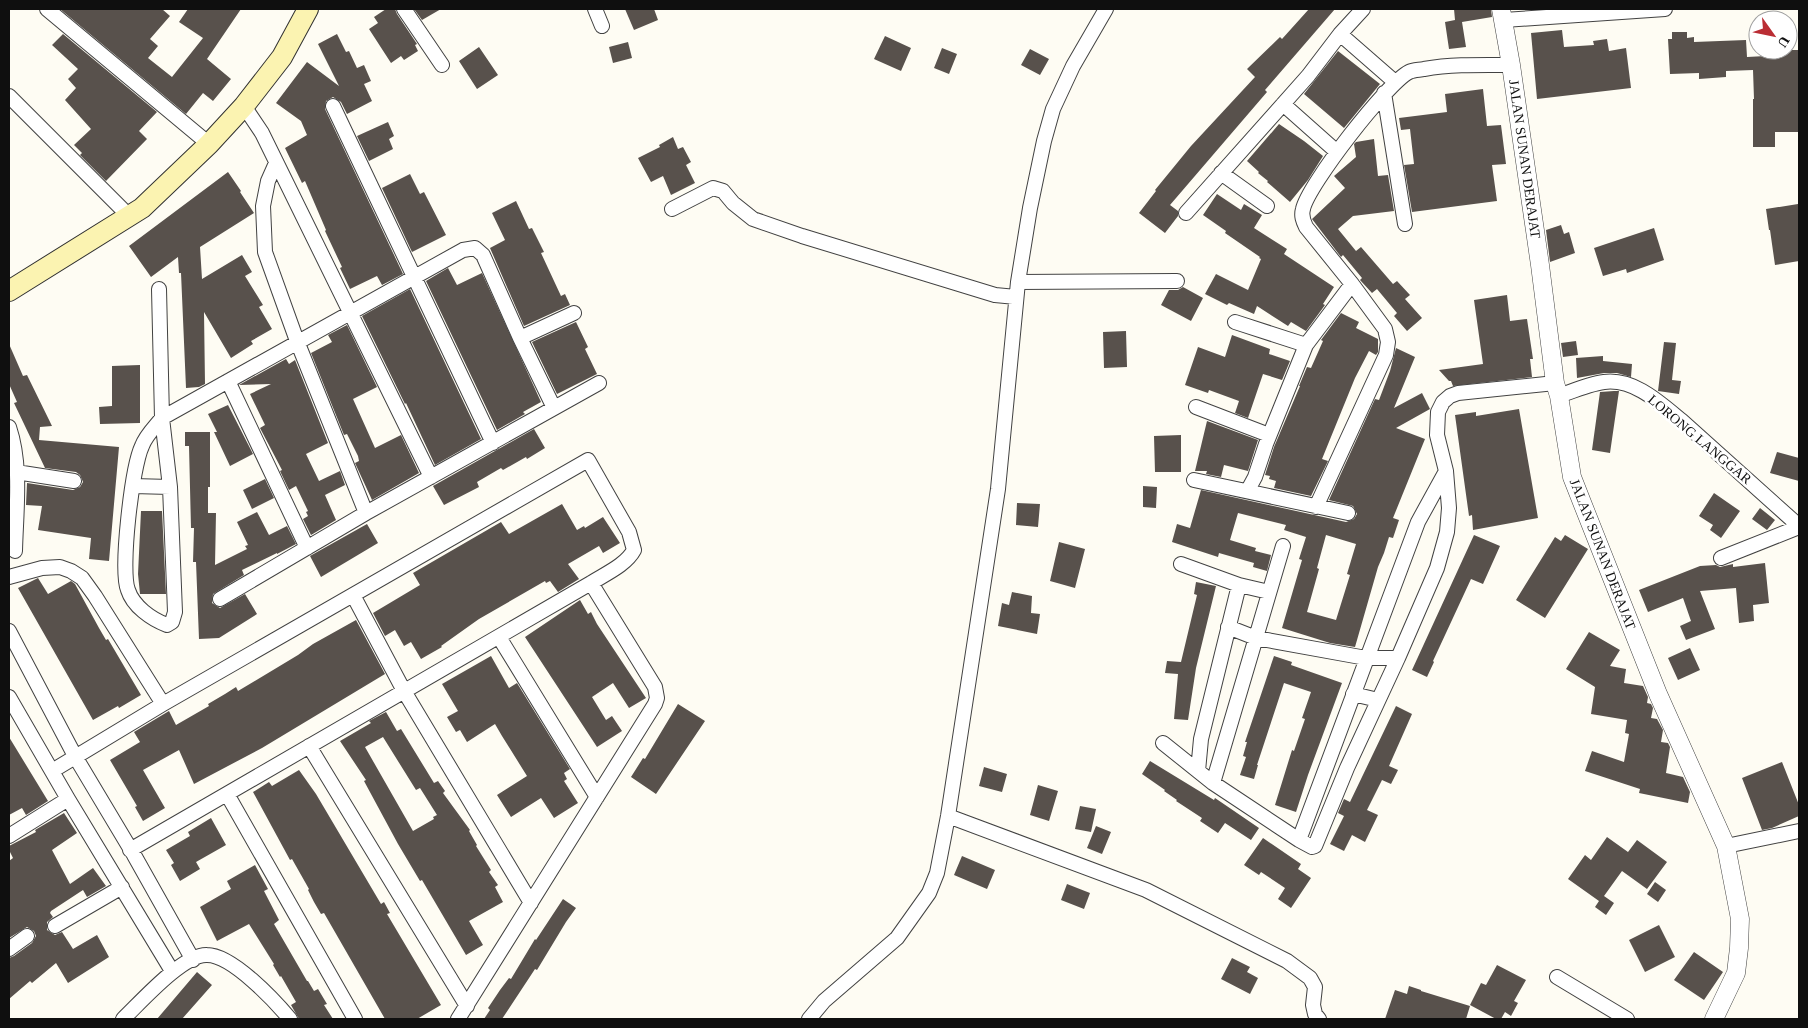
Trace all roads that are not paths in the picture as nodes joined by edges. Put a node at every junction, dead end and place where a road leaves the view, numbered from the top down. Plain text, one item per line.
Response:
1 (47, 9) edge
2 (308, 9) edge
3 (404, 9) edge
4 (594, 9) edge
5 (1106, 9) edge
6 (1363, 9) edge
7 (1665, 9) edge
8 (1503, 14) edge
9 (602, 26) dead end
10 (1340, 34) junction
11 (442, 64) dead end
12 (1511, 65) junction
13 (1395, 82) junction
14 (1384, 93) junction
15 (9, 96) edge
16 (1283, 104) junction
17 (244, 106) junction
18 (333, 106) dead end
19 (209, 144) junction
20 (1337, 152) junction
21 (276, 163) junction
22 (1221, 174) junction
23 (1267, 206) dead end
24 (672, 209) dead end
25 (1186, 213) dead end
26 (129, 216) junction
27 (1405, 224) dead end
28 (415, 278) junction
29 (1177, 281) dead end
30 (1018, 282) junction
31 (1352, 284) junction
32 (159, 289) dead end
33 (9, 291) edge
34 (1016, 296) junction
35 (351, 313) junction
36 (574, 313) dead end
37 (1235, 322) dead end
38 (520, 338) junction
39 (297, 341) junction
40 (1306, 345) junction
41 (228, 381) junction
42 (599, 383) dead end
43 (1557, 390) junction
44 (1196, 407) dead end
45 (554, 408) junction
46 (162, 418) junction
47 (9, 427) edge
48 (1269, 435) junction
49 (493, 442) junction
50 (1446, 471) junction
51 (16, 472) junction
52 (430, 477) junction
53 (1194, 480) dead end
54 (74, 481) dead end
55 (133, 486) junction
56 (170, 487) junction
57 (1248, 490) junction
58 (1316, 507) junction
59 (366, 513) junction
60 (1348, 513) dead end
61 (1799, 526) edge
62 (1283, 546) dead end
63 (307, 548) junction
64 (15, 551) dead end
65 (1721, 558) dead end
66 (1181, 564) dead end
67 (9, 577) edge
68 (591, 583) junction
69 (1239, 585) junction
70 (1269, 592) junction
71 (353, 595) junction
72 (220, 598) dead end
73 (1228, 627) junction
74 (9, 631) edge
75 (499, 636) junction
76 (1256, 638) junction
77 (1366, 658) junction
78 (1398, 658) junction
79 (404, 691) junction
80 (1353, 694) junction
81 (9, 697) edge
82 (1378, 700) junction
83 (163, 704) junction
84 (14, 718) edge
85 (1202, 739) junction
86 (1163, 743) dead end
87 (309, 746) junction
88 (1224, 748) junction
89 (76, 758) junction
90 (1330, 758) junction
91 (1347, 768) junction
92 (52, 771) junction
93 (1198, 771) junction
94 (1213, 783) junction
95 (227, 794) junction
96 (596, 797) junction
97 (68, 799) junction
98 (948, 816) junction
99 (1799, 831) edge
100 (9, 836) edge
101 (1300, 840) junction
102 (1726, 846) junction
103 (130, 850) junction
104 (122, 887) junction
105 (531, 903) junction
106 (56, 926) dead end
107 (27, 936) dead end
108 (9, 949) edge
109 (193, 960) junction
110 (172, 971) junction
111 (1557, 976) dead end
112 (467, 1006) junction
113 (123, 1019) edge
114 (290, 1019) edge
115 (355, 1019) edge
116 (458, 1019) edge
117 (809, 1019) edge
118 (1319, 1019) edge
119 (1627, 1019) edge
120 (1714, 1019) edge

1 - 19 street
2 - 17 main road
3 - 11 street
4 - 9 street
5 - 30 street
6 - 10 street
7 - 8 street
8 - 12 street, JALAN SUNAN DERAJAT
10 - 13 street
10 - 16 street
12 - 13 street
12 - 43 street, JALAN SUNAN DERAJAT
13 - 14 street
14 - 20 street
14 - 27 street
15 - 26 street
16 - 20 street
16 - 22 street
17 - 19 main road
17 - 21 street
18 - 28 street
19 - 26 main road
20 - 31 street
21 - 35 street
21 - 39 street
22 - 23 street
22 - 25 street
24 - 34 street
26 - 33 main road
28 - 35 street
28 - 38 street
28 - 49 street
29 - 30 street
30 - 34 street
31 - 40 street
31 - 58 street
32 - 46 street
34 - 98 street
35 - 39 street
35 - 52 street
36 - 38 street
37 - 40 street
38 - 45 street
39 - 41 street
39 - 59 street
40 - 48 street
41 - 46 street
41 - 63 street
42 - 45 street
43 - 50 street, LORONG LANGGAR
43 - 61 street, LORONG LANGGAR
43 - 102 street, JALAN SUNAN DERAJAT
44 - 48 street
45 - 49 street
46 - 55 street
46 - 56 street
47 - 51 street
48 - 57 street
49 - 52 street
50 - 77 street
50 - 78 street, LORONG LANGGAR
51 - 54 street
51 - 64 street
52 - 59 street
53 - 57 street
55 - 56 street
55 - 56 street
57 - 58 street
58 - 60 street
59 - 63 street
61 - 65 street
62 - 70 street
63 - 72 street
66 - 69 street
67 - 83 street
68 - 71 street
68 - 75 street
68 - 96 street
69 - 70 street
69 - 73 street
70 - 76 street
71 - 79 street
71 - 83 street
73 - 76 street
73 - 85 street
74 - 89 street
75 - 79 street
75 - 96 street
76 - 77 street
76 - 88 street
77 - 78 street
77 - 80 street
78 - 82 street, LORONG LANGGAR
79 - 87 street
79 - 105 street
80 - 82 street
80 - 90 street
81 - 84 street
82 - 91 street, LORONG LANGGAR
83 - 89 street
84 - 92 street
85 - 88 street
85 - 93 street
86 - 93 street
87 - 95 street
87 - 112 street
88 - 94 street
89 - 92 street
89 - 103 street
90 - 91 street
90 - 101 street
91 - 101 street, LORONG LANGGAR
92 - 97 street
93 - 94 street
94 - 101 street
95 - 103 street
95 - 115 street
96 - 105 street
97 - 100 street
97 - 104 street
98 - 117 street
98 - 118 street
99 - 102 street
102 - 120 street, JALAN SUNAN DERAJAT
103 - 109 street
104 - 106 street
104 - 110 street
105 - 112 street
107 - 108 street
109 - 110 street
109 - 114 street
110 - 113 street
111 - 119 street
112 - 116 street

